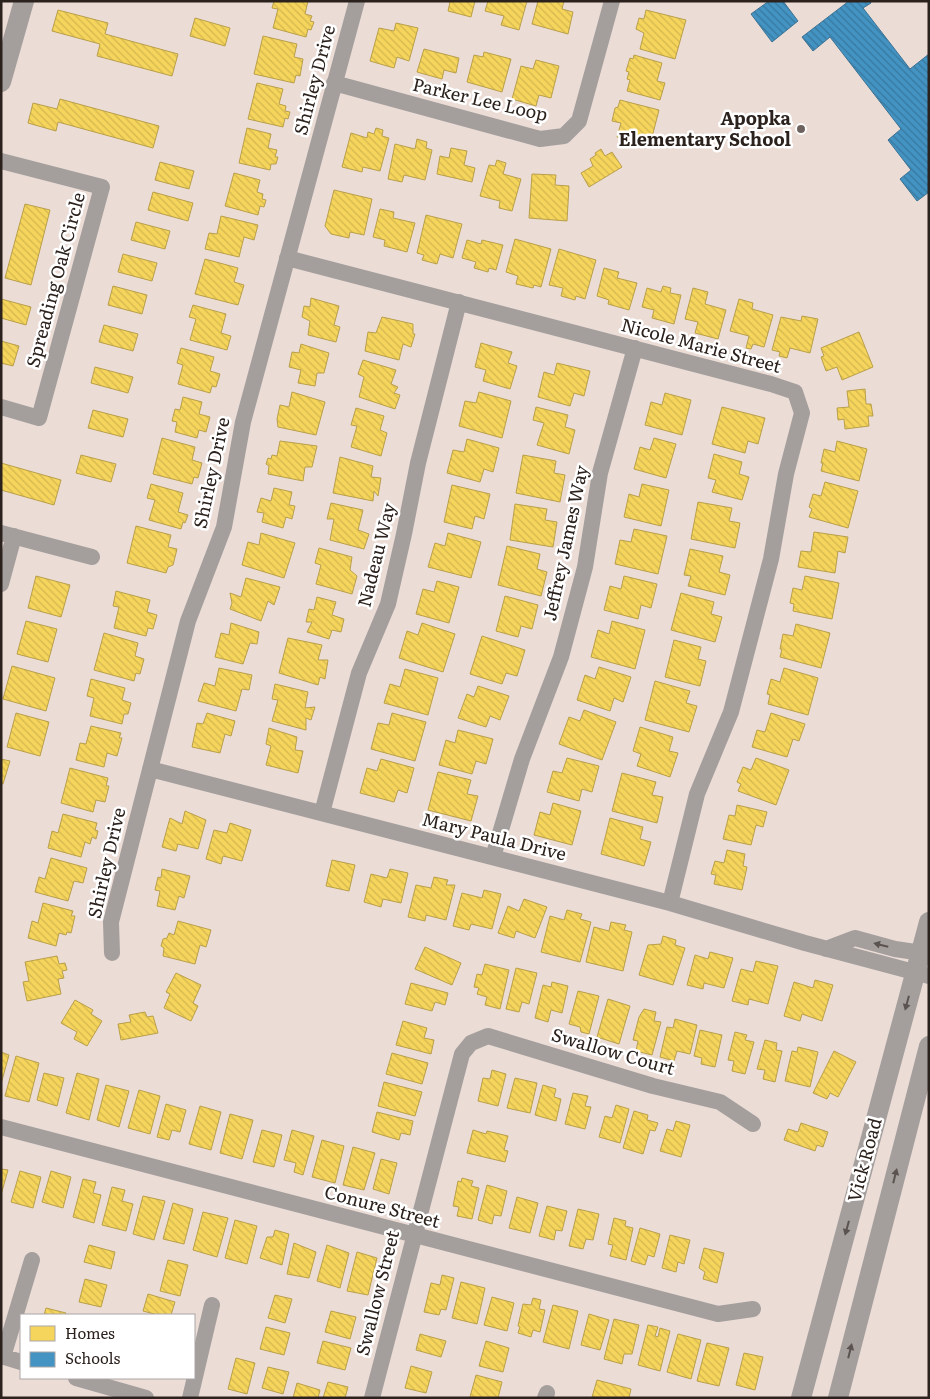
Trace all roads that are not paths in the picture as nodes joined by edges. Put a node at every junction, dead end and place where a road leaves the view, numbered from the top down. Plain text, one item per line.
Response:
1 (24, 1) edge
2 (357, 1) edge
3 (612, 1) edge
4 (1, 82) edge
5 (334, 84) junction
6 (1, 161) edge
7 (287, 258) junction
8 (459, 302) junction
9 (635, 348) junction
10 (1, 407) edge
11 (7, 534) edge
12 (92, 557) dead end
13 (1, 584) edge
14 (150, 769) junction
15 (322, 813) junction
16 (493, 857) junction
17 (670, 903) junction
18 (929, 922) edge
19 (826, 949) junction
20 (112, 953) dead end
21 (925, 953) edge
22 (922, 974) edge
23 (929, 1046) edge
24 (462, 1054) joint
25 (753, 1124) dead end
26 (1, 1127) edge
27 (414, 1236) junction
28 (32, 1260) dead end
29 (212, 1306) dead end
30 (753, 1309) dead end
31 (2, 1357) edge
32 (20, 1362) edge
33 (195, 1377) edge
34 (80, 1379) edge
35 (195, 1379) edge
36 (146, 1398) edge
37 (190, 1398) edge
38 (372, 1398) edge
39 (801, 1398) edge
40 (838, 1398) edge

1 - 4 street
2 - 5 street, Shirley Drive
3 - 5 street, Parker Lee Loop
5 - 7 street, Shirley Drive
6 - 10 street, Spreading Oak Circle
7 - 8 street, Nicole Marie Street
7 - 14 street, Shirley Drive
8 - 9 street, Nicole Marie Street
8 - 15 street, Nadeau Way
9 - 16 street, Jeffrey James Way
9 - 17 street, Nicole Marie Street
11 - 12 street
11 - 13 street
14 - 15 street, Mary Paula Drive
14 - 20 street, Shirley Drive
15 - 16 street, Mary Paula Drive
16 - 17 street, Mary Paula Drive
17 - 19 street, Mary Paula Drive
18 - 21 street, Vick Road
21 -> 19 street
19 - 22 street, Mary Paula Drive
21 - 22 street, Vick Road
22 -> 39 street, Vick Road
40 -> 23 street, Vick Road
24 - 25 street, Swallow Court
24 - 27 street, Swallow Street
26 - 27 street, Conure Street
27 - 30 street, Conure Street
27 - 38 street, Swallow Street
28 - 31 street
29 - 33 street
31 - 32 street
34 - 36 street
35 - 37 street

